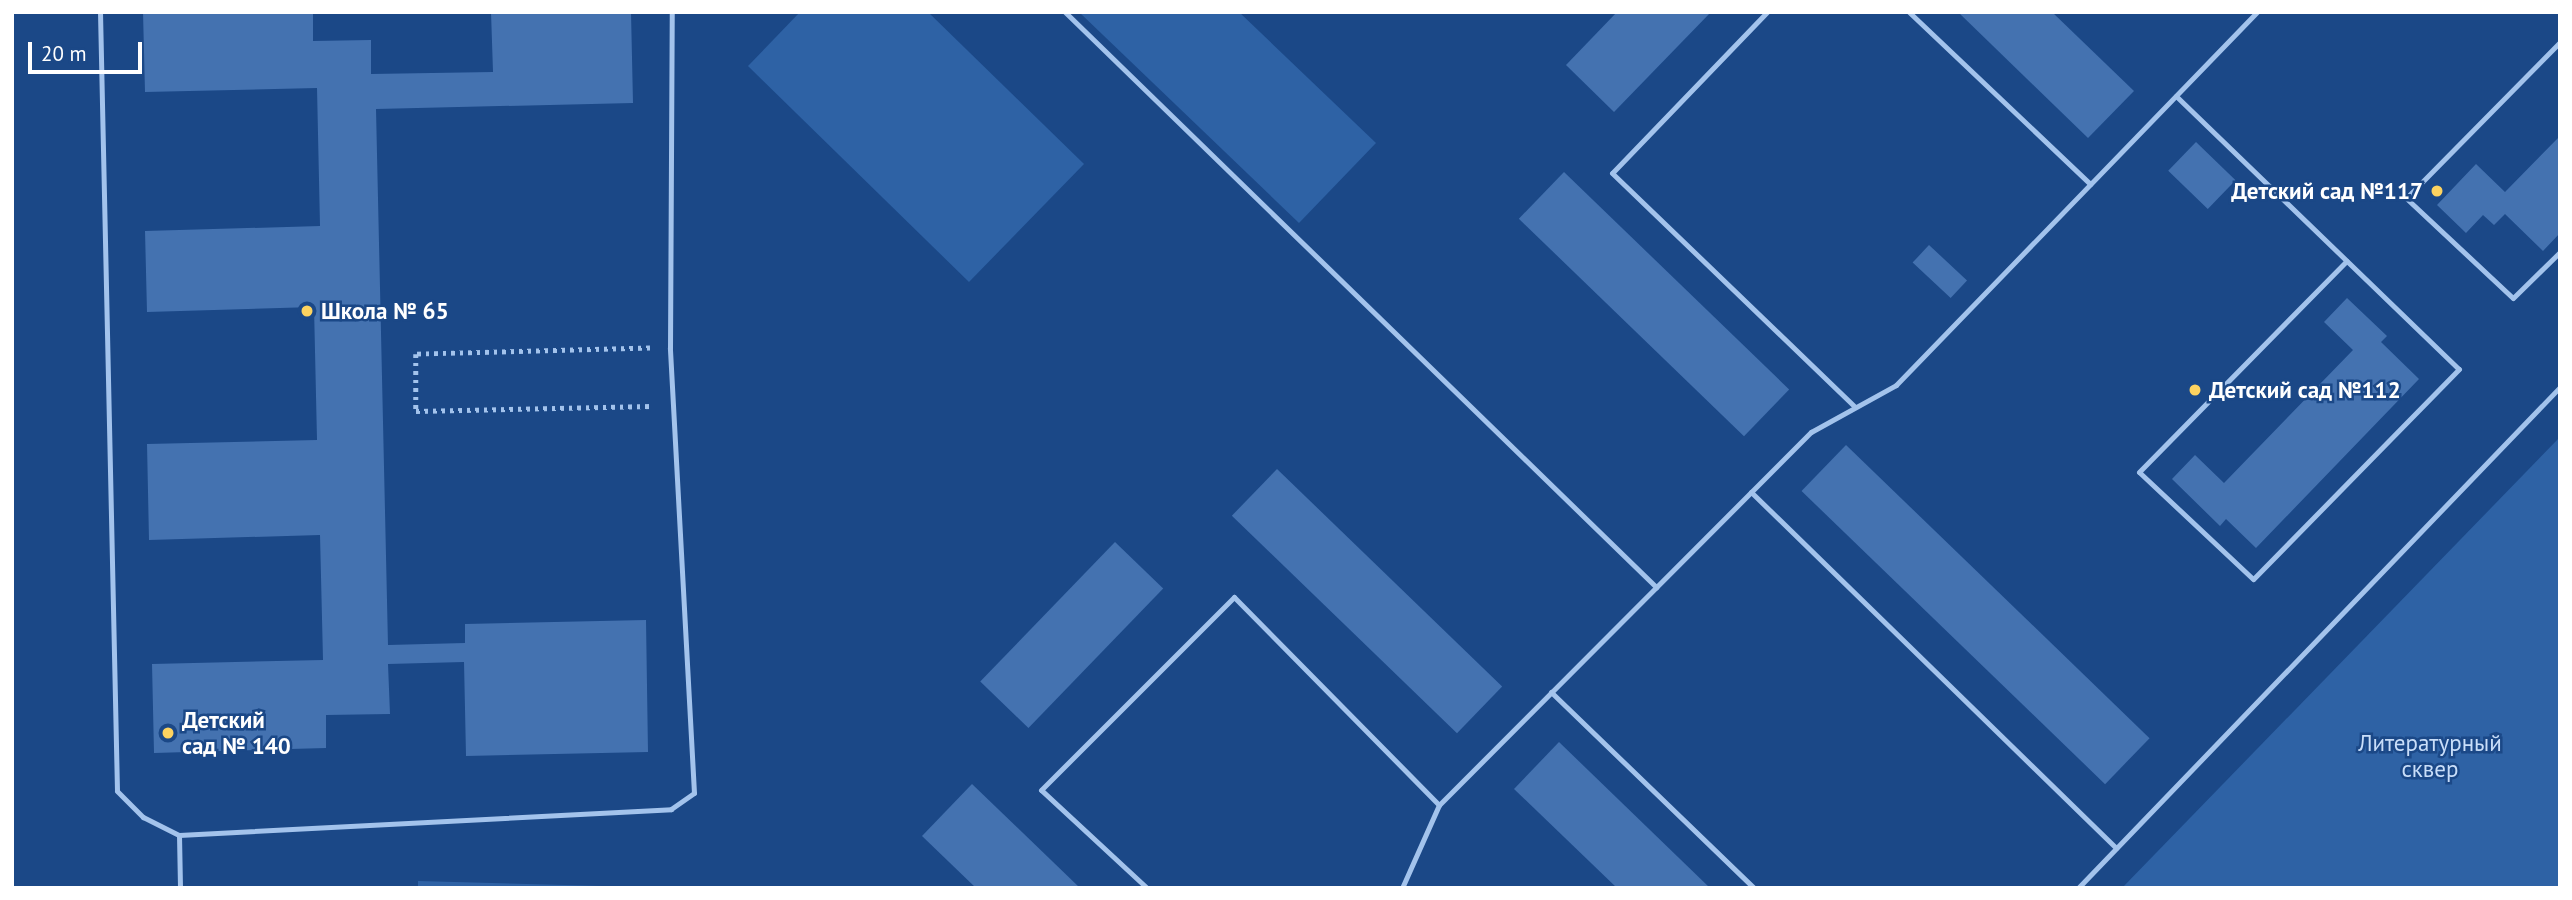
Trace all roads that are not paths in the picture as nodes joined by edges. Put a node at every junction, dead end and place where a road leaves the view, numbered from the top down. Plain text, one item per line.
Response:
1 (100, 12) edge
2 (672, 12) edge
3 (1065, 12) edge
4 (1767, 12) edge
5 (1909, 12) edge
6 (2257, 12) edge
7 (2560, 41) edge
8 (2176, 96) junction
9 (2090, 184) junction
10 (2560, 252) edge
11 (2346, 261) junction
12 (2560, 387) edge
13 (1855, 407) junction
14 (1751, 492) junction
15 (1656, 587) junction
16 (1551, 692) junction
17 (1439, 805) junction
18 (179, 835) junction
19 (2116, 848) junction
20 (180, 888) edge
21 (1147, 888) edge
22 (1402, 888) edge
23 (1754, 888) edge
24 (2078, 888) edge

1 - 18 lane
2 - 18 lane
3 - 15 lane
4 - 13 lane
5 - 9 lane
6 - 8 lane
7 - 10 lane
8 - 9 lane
8 - 11 lane
9 - 13 lane
11 - 11 lane
12 - 19 lane
13 - 14 lane
14 - 15 lane
14 - 19 lane
15 - 16 lane
16 - 17 lane
16 - 23 lane
17 - 21 lane
17 - 22 lane
18 - 20 lane
19 - 24 lane

